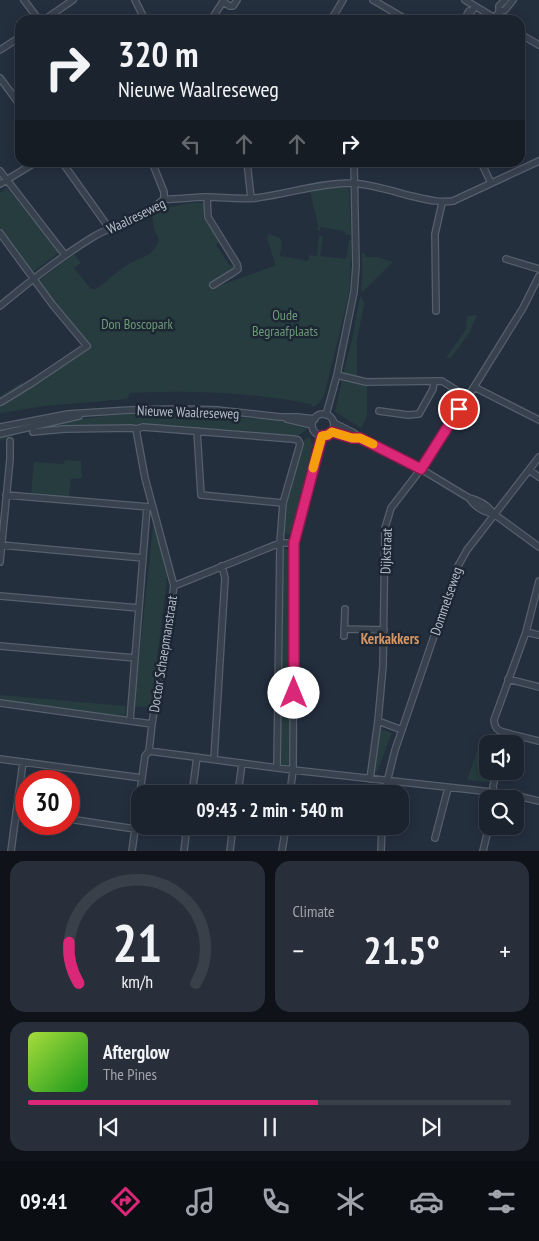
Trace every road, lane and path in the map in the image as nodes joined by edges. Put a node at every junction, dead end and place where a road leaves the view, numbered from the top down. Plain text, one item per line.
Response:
1 (24, 0) edge
2 (73, 0) edge
3 (135, 0) edge
4 (237, 0) edge
5 (343, 0) edge
6 (373, 0) edge
7 (465, 0) edge
8 (505, 0) edge
9 (512, 0) edge
10 (224, 1) edge
11 (475, 6) junction
12 (499, 12) junction
13 (35, 15) edge
14 (51, 15) edge
15 (142, 15) edge
16 (214, 15) edge
17 (334, 15) edge
18 (397, 15) edge
19 (467, 15) edge
20 (489, 15) edge
21 (497, 15) edge
22 (525, 37) edge
23 (15, 40) edge
24 (539, 45) edge
25 (0, 50) edge
26 (0, 78) edge
27 (15, 98) edge
28 (539, 161) edge
29 (28, 167) edge
30 (66, 167) edge
31 (154, 167) edge
32 (248, 167) edge
33 (354, 167) edge
34 (484, 167) edge
35 (0, 171) edge
36 (7, 180) junction
37 (491, 183) junction
38 (0, 184) edge
39 (354, 184) junction
40 (207, 196) junction
41 (251, 198) junction
42 (164, 199) junction
43 (442, 203) junction
44 (109, 228) junction
45 (0, 233) edge
46 (65, 255) junction
47 (506, 259) dead end
48 (539, 269) edge
49 (539, 276) edge
50 (33, 279) junction
51 (213, 285) dead end
52 (0, 306) edge
53 (436, 312) dead end
54 (337, 375) junction
55 (434, 381) junction
56 (474, 387) junction
57 (467, 397) junction
58 (1, 402) edge
59 (379, 411) dead end
60 (96, 412) junction
61 (326, 415) junction
62 (539, 420) edge
63 (313, 422) junction
64 (334, 423) junction
65 (0, 427) edge
66 (136, 429) junction
67 (198, 431) junction
68 (33, 432) dead end
69 (332, 432) junction
70 (0, 434) edge
71 (322, 436) junction
72 (360, 438) junction
73 (10, 441) dead end
74 (539, 457) edge
75 (421, 469) junction
76 (529, 470) junction
77 (539, 477) edge
78 (6, 495) junction
79 (284, 503) junction
80 (150, 507) junction
81 (494, 514) junction
82 (280, 543) junction
83 (294, 543) junction
84 (1, 544) edge
85 (539, 547) edge
86 (143, 558) junction
87 (0, 562) edge
88 (222, 566) junction
89 (539, 581) edge
90 (174, 586) junction
91 (0, 596) edge
92 (139, 608) junction
93 (345, 609) dead end
94 (344, 629) junction
95 (384, 630) junction
96 (526, 632) junction
97 (539, 634) edge
98 (344, 636) dead end
99 (0, 646) edge
100 (135, 658) junction
101 (508, 679) junction
102 (539, 687) edge
103 (0, 703) edge
104 (130, 721) junction
105 (378, 721) junction
106 (152, 724) junction
107 (402, 730) junction
108 (506, 733) joint
109 (539, 741) edge
110 (149, 751) junction
111 (197, 757) junction
112 (0, 759) edge
113 (214, 760) junction
114 (23, 762) junction
115 (242, 763) junction
116 (277, 768) junction
117 (22, 770) edge
118 (293, 770) junction
119 (142, 778) junction
120 (370, 778) junction
121 (387, 780) junction
122 (141, 785) edge
123 (193, 785) edge
124 (239, 785) edge
125 (291, 785) edge
126 (386, 785) edge
127 (448, 788) junction
128 (479, 793) edge
129 (524, 797) edge
130 (539, 801) edge
131 (15, 820) edge
132 (80, 820) edge
133 (131, 827) edge
134 (134, 835) edge
135 (186, 835) edge
136 (233, 835) edge
137 (285, 835) edge
138 (382, 835) edge
139 (487, 835) edge
140 (435, 838) dead end
141 (11, 851) edge
142 (132, 851) edge
143 (184, 851) edge
144 (230, 851) edge
145 (282, 851) edge
146 (382, 851) edge
147 (483, 851) edge

1 - 13 street
2 - 14 street
3 - 15 street
4 - 10 street
5 - 17 street
6 - 18 street
7 - 11 street
8 - 12 street
9 - 12 street
10 - 16 street
11 - 19 street
11 - 20 street
12 - 21 street
22 - 24 street
23 - 25 street
26 - 27 street
28 - 37 street
29 - 36 street
30 - 44 street
31 - 42 street
32 - 41 street
33 - 39 street
34 - 37 street
35 - 36 street
36 - 38 street
36 - 46 street
37 - 43 street
39 - 41 street, Waalreseweg
39 - 43 street, Waalreseweg
39 - 54 street
40 - 41 street, Waalreseweg
40 - 42 street, Waalreseweg
40 - 51 street
42 - 44 street, Waalreseweg
43 - 53 street
44 - 46 street, Waalreseweg
45 - 50 street
46 - 50 street, Waalreseweg
47 - 48 street
49 - 56 street, Dijkstraat
50 - 52 street, Waalreseweg
50 - 58 street
54 - 55 street
54 - 61 street
55 - 57 street
55 - 59 street
56 - 57 street, Dijkstraat
56 - 62 street
57 - 75 street, Dijkstraat
60 - 63 street, Nieuwe Waalreseweg
60 - 65 street, Nieuwe Waalreseweg
60 - 70 street, Nieuwe Waalreseweg
61 - 63 street
61 - 64 street
63 - 71 street
64 - 69 street
64 - 72 street
66 - 67 street
66 - 68 street
66 - 80 street, Doctor Schaepmanstraat
67 - 79 street
67 - 79 street
69 - 71 street
69 - 72 street
71 - 83 street
72 - 75 street
73 - 78 street
74 - 76 street, Dommelseweg
75 - 81 street
75 - 95 street, Dijkstraat
76 - 77 street
76 - 81 street, Dommelseweg
78 - 80 street
78 - 84 street
79 - 82 street
80 - 86 street, Doctor Schaepmanstraat
80 - 90 street, Doctor Schaepmanstraat
81 - 85 street
81 - 107 street, Dommelseweg
82 - 83 street
82 - 88 street
82 - 116 street
83 - 118 street
84 - 86 street
84 - 87 street
86 - 92 street, Doctor Schaepmanstraat
88 - 90 street
88 - 113 street
89 - 96 street
90 - 106 street, Doctor Schaepmanstraat
91 - 92 street
92 - 100 street, Doctor Schaepmanstraat
93 - 94 street
94 - 95 street
94 - 98 street
95 - 105 street, Dijkstraat
96 - 97 street
96 - 101 street
99 - 100 street
100 - 104 street, Doctor Schaepmanstraat
101 - 102 street
101 - 108 street
103 - 104 street
104 - 106 street
105 - 107 street
105 - 120 street, Dijkstraat
106 - 110 street, Doctor Schaepmanstraat
107 - 121 street, Dommelseweg
108 - 109 street
110 - 111 street
110 - 119 street, Doctor Schaepmanstraat
111 - 113 street
111 - 123 street
112 - 114 street
113 - 115 street
114 - 117 street
114 - 119 street
115 - 116 street
115 - 124 street
116 - 118 street
118 - 120 street
118 - 125 street
119 - 122 street, Doctor Schaepmanstraat
120 - 121 street
121 - 126 street, Dommelseweg
121 - 127 street
127 - 128 street
127 - 140 street
129 - 130 street
131 - 141 street
132 - 133 street
134 - 142 street, Doctor Schaepmanstraat
135 - 143 street
136 - 144 street
137 - 145 street
138 - 146 street
139 - 147 street

